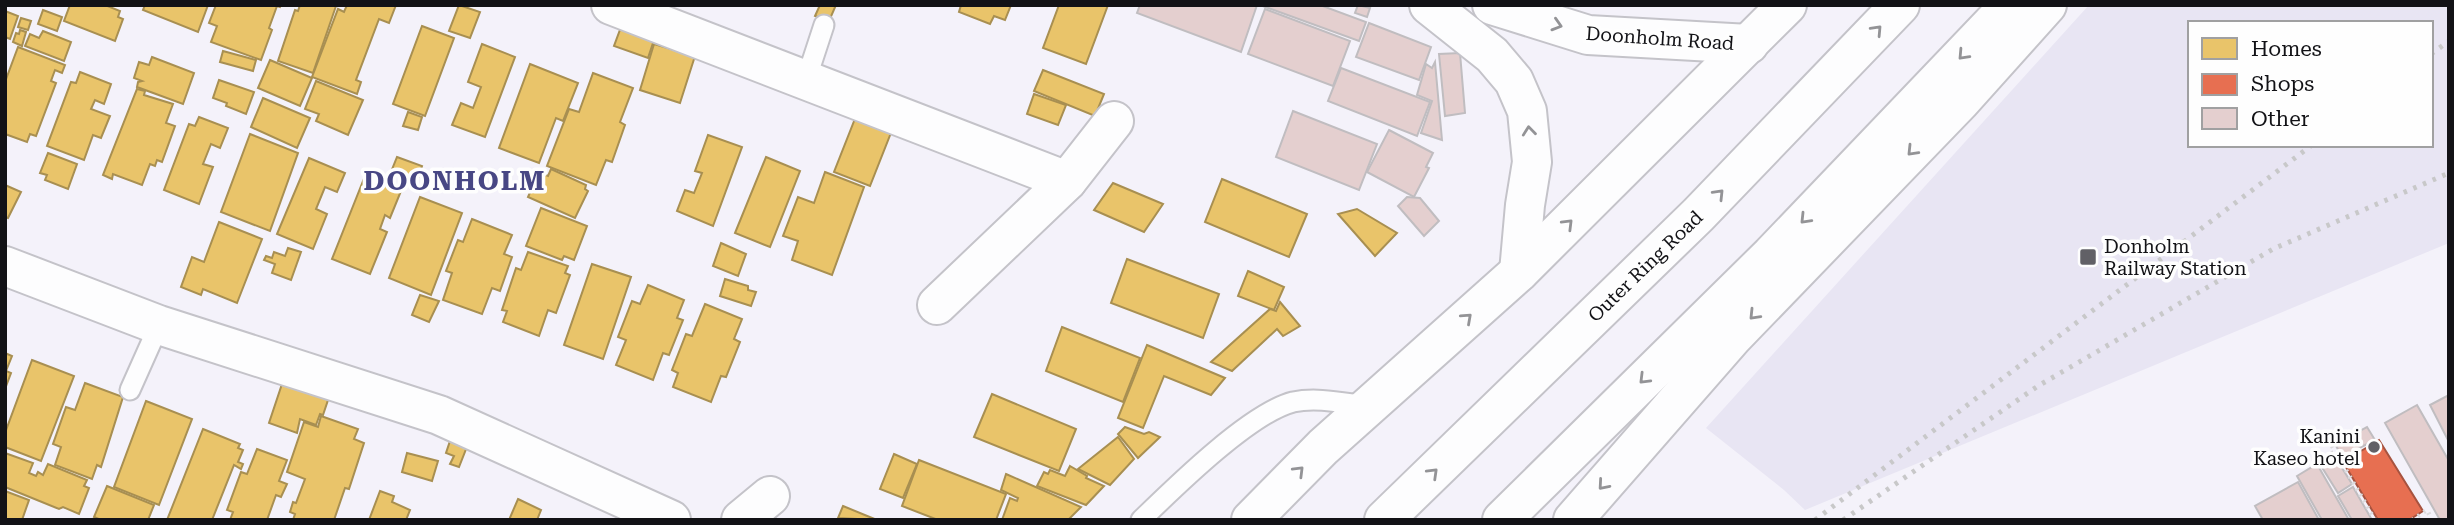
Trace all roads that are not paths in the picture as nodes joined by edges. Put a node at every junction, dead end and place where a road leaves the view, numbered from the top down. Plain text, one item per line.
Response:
1 (611, 5) edge
2 (1429, 5) edge
3 (1492, 5) edge
4 (1787, 5) edge
5 (1900, 5) edge
6 (2010, 5) edge
7 (2047, 5) edge
8 (824, 25) dead end
9 (1749, 44) junction
10 (806, 80) junction
11 (1114, 121) dead end
12 (1067, 181) junction
13 (5, 266) edge
14 (1519, 272) junction
15 (937, 305) dead end
16 (159, 325) junction
17 (130, 390) dead end
18 (1369, 406) junction
19 (770, 496) dead end
20 (671, 520) edge
21 (741, 520) edge
22 (1141, 520) edge
23 (1251, 520) edge
24 (1384, 520) edge
25 (1502, 520) edge
26 (1573, 520) edge

1 - 10 main road
14 -> 2 main road
3 -> 9 main road, Doonholm Road
4 - 9 main road
24 -> 5 main road, Outer Ring Road
6 -> 25 main road
7 -> 26 main road
8 - 10 lane
14 -> 9 main road
10 - 12 main road
11 - 12 main road
12 - 15 main road
13 - 16 main road
18 -> 14 main road
16 - 17 lane
16 - 20 main road
18 - 22 lane
23 -> 18 main road
19 - 21 main road

